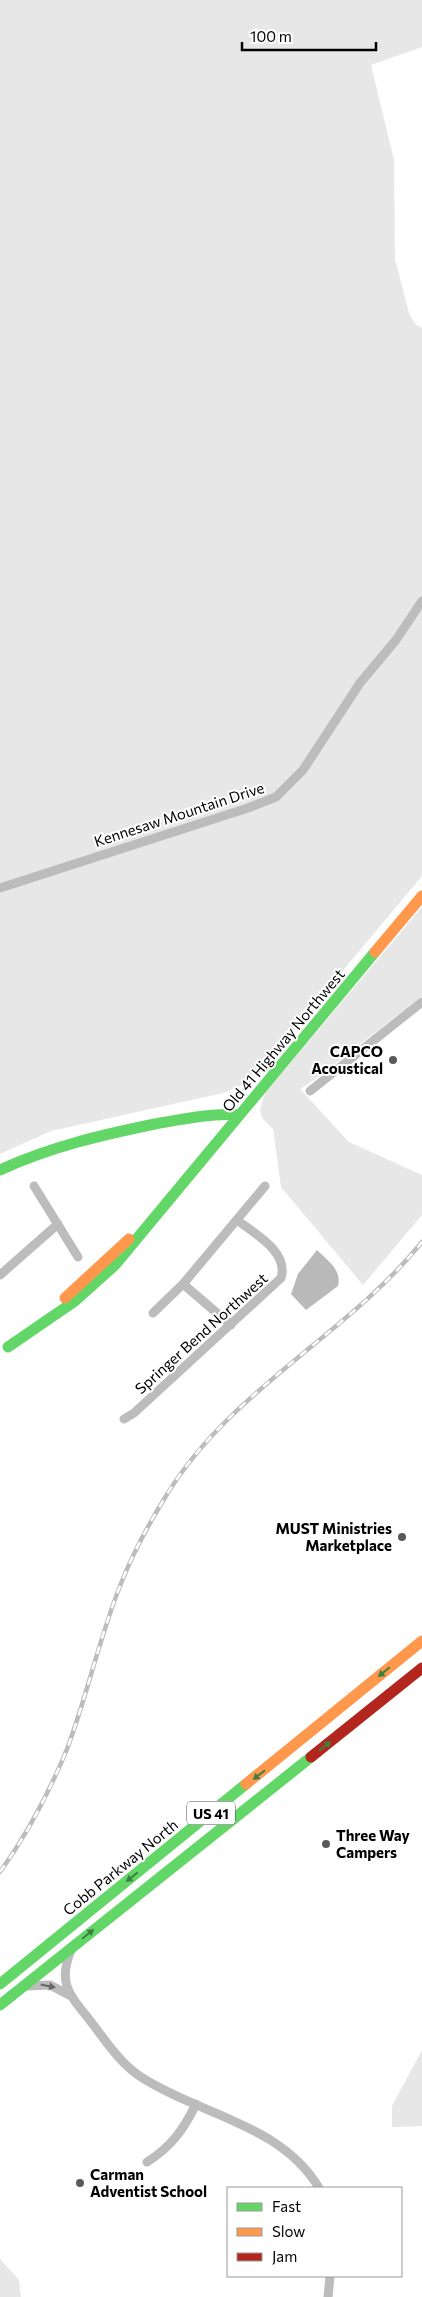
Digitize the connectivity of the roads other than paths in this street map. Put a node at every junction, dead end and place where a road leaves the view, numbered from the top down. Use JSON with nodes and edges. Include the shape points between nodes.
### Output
{"nodes":[{"id":1,"x":422,"y":601,"type":"edge"},
{"id":2,"x":0,"y":888,"type":"edge"},
{"id":3,"x":422,"y":896,"type":"edge"},
{"id":4,"x":422,"y":1002,"type":"edge"},
{"id":5,"x":310,"y":1091,"type":"dead end"},
{"id":6,"x":239,"y":1115,"type":"junction"},
{"id":7,"x":0,"y":1170,"type":"edge"},
{"id":8,"x":34,"y":1186,"type":"dead end"},
{"id":9,"x":265,"y":1186,"type":"dead end"},
{"id":10,"x":237,"y":1220,"type":"junction"},
{"id":11,"x":58,"y":1224,"type":"junction"},
{"id":12,"x":78,"y":1257,"type":"dead end"},
{"id":13,"x":0,"y":1275,"type":"edge"},
{"id":14,"x":183,"y":1284,"type":"junction"},
{"id":15,"x":153,"y":1312,"type":"dead end"},
{"id":16,"x":231,"y":1325,"type":"junction"},
{"id":17,"x":4,"y":1350,"type":"edge"},
{"id":18,"x":124,"y":1419,"type":"dead end"},
{"id":19,"x":422,"y":1641,"type":"edge"},
{"id":20,"x":422,"y":1668,"type":"edge"},
{"id":21,"x":73,"y":1946,"type":"junction"},
{"id":22,"x":0,"y":1984,"type":"edge"},
{"id":23,"x":23,"y":1987,"type":"junction"},
{"id":24,"x":71,"y":1997,"type":"junction"},
{"id":25,"x":0,"y":2005,"type":"edge"},
{"id":26,"x":196,"y":2104,"type":"junction"},
{"id":27,"x":147,"y":2162,"type":"dead end"},
{"id":28,"x":318,"y":2187,"type":"edge"},
{"id":29,"x":330,"y":2277,"type":"edge"},
{"id":30,"x":328,"y":2297,"type":"edge"}],
"edges":[{"from":1,"to":2,"type":"street","name":"Kennesaw Mountain Drive","via":[[396,640],[360,683],[303,770],[276,797]]},
{"from":3,"to":6,"type":"main road","name":"Old 41 Highway Northwest"},
{"from":4,"to":5,"type":"street"},
{"from":6,"to":7,"type":"main road","via":[[205,1114],[94,1136],[46,1150]]},
{"from":6,"to":17,"type":"main road","name":"Old 41 Highway Northwest","via":[[137,1242],[111,1269],[56,1316]]},
{"from":8,"to":11,"type":"street"},
{"from":9,"to":10,"type":"street"},
{"from":10,"to":14,"type":"street"},
{"from":10,"to":16,"type":"street","name":"Springer Bend Northwest","via":[[280,1256],[283,1267],[277,1284]]},
{"from":11,"to":12,"type":"street"},
{"from":11,"to":13,"type":"street"},
{"from":14,"to":15,"type":"street"},
{"from":14,"to":16,"type":"street"},
{"from":16,"to":18,"type":"street","name":"Springer Bend Northwest"},
{"from":19,"to":22,"type":"main road","name":"Cobb Parkway North","number":"US 41","one_way":true},
{"from":21,"to":20,"type":"main road","number":"US 41","one_way":true},
{"from":21,"to":23,"type":"main road","number":"US 41"},
{"from":21,"to":24,"type":"street","via":[[65,1970]]},
{"from":23,"to":24,"type":"street","one_way":true,"via":[[50,1985]]},
{"from":23,"to":25,"type":"main road","number":"US 41"},
{"from":24,"to":26,"type":"street","via":[[133,2071]]},
{"from":26,"to":27,"type":"street","via":[[176,2139]]},
{"from":26,"to":28,"type":"street","via":[[273,2140],[304,2166]]},
{"from":29,"to":30,"type":"street"}]}
